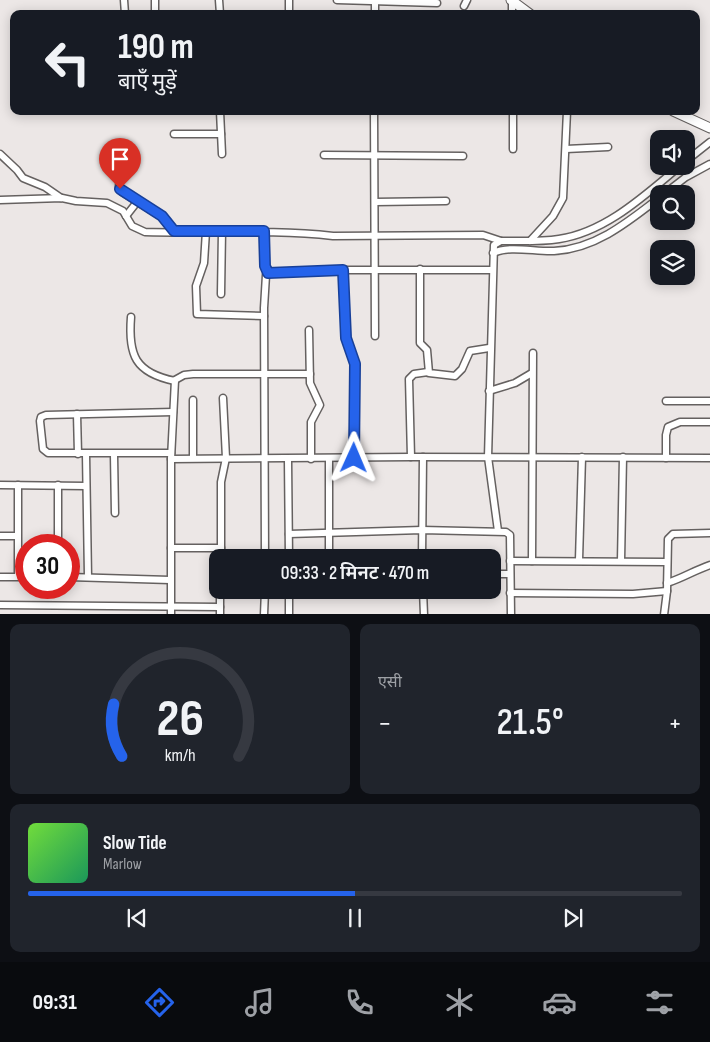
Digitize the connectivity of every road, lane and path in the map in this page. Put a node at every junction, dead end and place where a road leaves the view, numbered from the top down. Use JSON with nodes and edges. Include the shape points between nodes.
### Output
{"nodes":[{"id":1,"x":337,"y":0,"type":"edge"},
{"id":2,"x":375,"y":0,"type":"edge"},
{"id":3,"x":512,"y":0,"type":"edge"},
{"id":4,"x":438,"y":3,"type":"dead end"},
{"id":5,"x":525,"y":10,"type":"edge"},
{"id":6,"x":220,"y":115,"type":"edge"},
{"id":7,"x":374,"y":115,"type":"edge"},
{"id":8,"x":513,"y":115,"type":"edge"},
{"id":9,"x":567,"y":115,"type":"edge"},
{"id":10,"x":682,"y":115,"type":"edge"},
{"id":11,"x":710,"y":128,"type":"edge"},
{"id":12,"x":174,"y":134,"type":"dead end"},
{"id":13,"x":221,"y":134,"type":"junction"},
{"id":14,"x":710,"y":142,"type":"edge"},
{"id":15,"x":608,"y":147,"type":"dead end"},
{"id":16,"x":513,"y":149,"type":"dead end"},
{"id":17,"x":566,"y":149,"type":"junction"},
{"id":18,"x":0,"y":154,"type":"edge"},
{"id":19,"x":222,"y":154,"type":"dead end"},
{"id":20,"x":695,"y":154,"type":"edge"},
{"id":21,"x":324,"y":155,"type":"dead end"},
{"id":22,"x":375,"y":155,"type":"junction"},
{"id":23,"x":463,"y":156,"type":"dead end"},
{"id":24,"x":710,"y":164,"type":"edge"},
{"id":25,"x":669,"y":175,"type":"edge"},
{"id":26,"x":120,"y":177,"type":"dead end"},
{"id":27,"x":676,"y":185,"type":"edge"},
{"id":28,"x":61,"y":198,"type":"junction"},
{"id":29,"x":0,"y":200,"type":"edge"},
{"id":30,"x":446,"y":201,"type":"dead end"},
{"id":31,"x":137,"y":202,"type":"junction"},
{"id":32,"x":375,"y":202,"type":"junction"},
{"id":33,"x":650,"y":205,"type":"edge"},
{"id":34,"x":126,"y":216,"type":"junction"},
{"id":35,"x":174,"y":231,"type":"junction"},
{"id":36,"x":206,"y":231,"type":"junction"},
{"id":37,"x":222,"y":231,"type":"junction"},
{"id":38,"x":264,"y":231,"type":"junction"},
{"id":39,"x":373,"y":234,"type":"junction"},
{"id":40,"x":501,"y":240,"type":"junction"},
{"id":41,"x":530,"y":241,"type":"junction"},
{"id":42,"x":493,"y":253,"type":"junction"},
{"id":43,"x":343,"y":270,"type":"junction"},
{"id":44,"x":374,"y":270,"type":"junction"},
{"id":45,"x":420,"y":270,"type":"junction"},
{"id":46,"x":492,"y":270,"type":"junction"},
{"id":47,"x":268,"y":273,"type":"junction"},
{"id":48,"x":221,"y":294,"type":"dead end"},
{"id":49,"x":264,"y":316,"type":"junction"},
{"id":50,"x":131,"y":317,"type":"dead end"},
{"id":51,"x":309,"y":330,"type":"dead end"},
{"id":52,"x":375,"y":336,"type":"dead end"},
{"id":53,"x":490,"y":348,"type":"junction"},
{"id":54,"x":532,"y":353,"type":"dead end"},
{"id":55,"x":428,"y":372,"type":"junction"},
{"id":56,"x":532,"y":373,"type":"junction"},
{"id":57,"x":266,"y":374,"type":"junction"},
{"id":58,"x":310,"y":374,"type":"junction"},
{"id":59,"x":175,"y":381,"type":"junction"},
{"id":60,"x":489,"y":391,"type":"junction"},
{"id":61,"x":223,"y":398,"type":"dead end"},
{"id":62,"x":193,"y":400,"type":"dead end"},
{"id":63,"x":666,"y":401,"type":"dead end"},
{"id":64,"x":710,"y":401,"type":"edge"},
{"id":65,"x":173,"y":412,"type":"junction"},
{"id":66,"x":77,"y":414,"type":"junction"},
{"id":67,"x":710,"y":422,"type":"edge"},
{"id":68,"x":78,"y":454,"type":"junction"},
{"id":69,"x":86,"y":454,"type":"junction"},
{"id":70,"x":114,"y":455,"type":"junction"},
{"id":71,"x":171,"y":456,"type":"junction"},
{"id":72,"x":411,"y":457,"type":"junction"},
{"id":73,"x":423,"y":457,"type":"junction"},
{"id":74,"x":488,"y":457,"type":"junction"},
{"id":75,"x":533,"y":457,"type":"junction"},
{"id":76,"x":582,"y":457,"type":"junction"},
{"id":77,"x":623,"y":457,"type":"junction"},
{"id":78,"x":193,"y":458,"type":"junction"},
{"id":79,"x":226,"y":458,"type":"junction"},
{"id":80,"x":354,"y":458,"type":"junction"},
{"id":81,"x":666,"y":458,"type":"junction"},
{"id":82,"x":710,"y":458,"type":"edge"},
{"id":83,"x":311,"y":459,"type":"junction"},
{"id":84,"x":329,"y":459,"type":"junction"},
{"id":85,"x":266,"y":460,"type":"junction"},
{"id":86,"x":288,"y":460,"type":"junction"},
{"id":87,"x":0,"y":485,"type":"edge"},
{"id":88,"x":18,"y":485,"type":"junction"},
{"id":89,"x":58,"y":485,"type":"junction"},
{"id":90,"x":86,"y":486,"type":"junction"},
{"id":91,"x":115,"y":513,"type":"dead end"},
{"id":92,"x":422,"y":530,"type":"junction"},
{"id":93,"x":498,"y":531,"type":"junction"},
{"id":94,"x":330,"y":532,"type":"junction"},
{"id":95,"x":710,"y":533,"type":"edge"},
{"id":96,"x":17,"y":534,"type":"edge"},
{"id":97,"x":58,"y":534,"type":"edge"},
{"id":98,"x":290,"y":534,"type":"junction"},
{"id":99,"x":0,"y":536,"type":"edge"},
{"id":100,"x":15,"y":536,"type":"edge"},
{"id":101,"x":171,"y":548,"type":"junction"},
{"id":102,"x":221,"y":548,"type":"joint"},
{"id":103,"x":265,"y":549,"type":"edge"},
{"id":104,"x":289,"y":549,"type":"edge"},
{"id":105,"x":329,"y":549,"type":"edge"},
{"id":106,"x":422,"y":549,"type":"edge"},
{"id":107,"x":579,"y":560,"type":"junction"},
{"id":108,"x":510,"y":561,"type":"junction"},
{"id":109,"x":532,"y":561,"type":"junction"},
{"id":110,"x":621,"y":561,"type":"junction"},
{"id":111,"x":666,"y":562,"type":"junction"},
{"id":112,"x":710,"y":565,"type":"edge"},
{"id":113,"x":501,"y":574,"type":"edge"},
{"id":114,"x":510,"y":574,"type":"junction"},
{"id":115,"x":0,"y":576,"type":"edge"},
{"id":116,"x":15,"y":576,"type":"edge"},
{"id":117,"x":80,"y":578,"type":"edge"},
{"id":118,"x":88,"y":578,"type":"junction"},
{"id":119,"x":170,"y":580,"type":"junction"},
{"id":120,"x":667,"y":583,"type":"junction"},
{"id":121,"x":667,"y":591,"type":"junction"},
{"id":122,"x":510,"y":593,"type":"junction"},
{"id":123,"x":265,"y":599,"type":"edge"},
{"id":124,"x":289,"y":599,"type":"edge"},
{"id":125,"x":423,"y":599,"type":"edge"},
{"id":126,"x":0,"y":606,"type":"edge"},
{"id":127,"x":171,"y":607,"type":"junction"},
{"id":128,"x":220,"y":611,"type":"edge"},
{"id":129,"x":171,"y":614,"type":"edge"},
{"id":130,"x":264,"y":614,"type":"edge"},
{"id":131,"x":289,"y":614,"type":"edge"},
{"id":132,"x":424,"y":614,"type":"edge"},
{"id":133,"x":510,"y":614,"type":"edge"},
{"id":134,"x":664,"y":614,"type":"edge"}],
"edges":[{"from":1,"to":2,"type":"street"},
{"from":2,"to":4,"type":"street"},
{"from":3,"to":5,"type":"street"},
{"from":6,"to":13,"type":"street"},
{"from":7,"to":22,"type":"street"},
{"from":8,"to":16,"type":"street"},
{"from":9,"to":17,"type":"street"},
{"from":10,"to":11,"type":"street"},
{"from":12,"to":13,"type":"street"},
{"from":13,"to":19,"type":"street"},
{"from":14,"to":20,"type":"street"},
{"from":15,"to":17,"type":"street"},
{"from":17,"to":41,"type":"street","via":[[561,203]]},
{"from":18,"to":28,"type":"street","via":[[23,178],[45,186]]},
{"from":21,"to":22,"type":"street"},
{"from":22,"to":23,"type":"street"},
{"from":22,"to":32,"type":"street"},
{"from":24,"to":27,"type":"street"},
{"from":25,"to":41,"type":"street","via":[[625,210],[592,228],[566,238]]},
{"from":26,"to":31,"type":"street","via":[[120,189]]},
{"from":28,"to":29,"type":"street"},
{"from":28,"to":34,"type":"street","via":[[111,204]]},
{"from":30,"to":32,"type":"street"},
{"from":31,"to":34,"type":"street"},
{"from":31,"to":35,"type":"street","via":[[162,216]]},
{"from":32,"to":39,"type":"street"},
{"from":33,"to":42,"type":"street","via":[[618,229],[586,244],[555,251],[503,250]]},
{"from":34,"to":35,"type":"street","via":[[140,231]]},
{"from":35,"to":36,"type":"street"},
{"from":36,"to":37,"type":"street"},
{"from":36,"to":49,"type":"street","via":[[204,263],[196,286],[197,314]]},
{"from":37,"to":38,"type":"street"},
{"from":37,"to":48,"type":"street"},
{"from":38,"to":39,"type":"street","via":[[333,236]]},
{"from":38,"to":47,"type":"street"},
{"from":39,"to":40,"type":"street","via":[[483,235]]},
{"from":39,"to":44,"type":"street"},
{"from":40,"to":41,"type":"street"},
{"from":40,"to":42,"type":"street","via":[[494,245]]},
{"from":42,"to":46,"type":"street"},
{"from":43,"to":44,"type":"street"},
{"from":43,"to":47,"type":"street"},
{"from":43,"to":80,"type":"street","via":[[346,338],[355,364]]},
{"from":44,"to":45,"type":"street"},
{"from":44,"to":52,"type":"street"},
{"from":45,"to":46,"type":"street"},
{"from":45,"to":55,"type":"street","via":[[420,343],[427,350]]},
{"from":46,"to":53,"type":"street"},
{"from":47,"to":49,"type":"street"},
{"from":49,"to":57,"type":"street"},
{"from":50,"to":59,"type":"street","via":[[129,342],[134,357],[152,376]]},
{"from":51,"to":58,"type":"street"},
{"from":53,"to":55,"type":"street","via":[[470,351],[462,370],[455,376]]},
{"from":53,"to":60,"type":"street"},
{"from":54,"to":56,"type":"street"},
{"from":55,"to":72,"type":"street","via":[[409,378]]},
{"from":56,"to":60,"type":"street","via":[[515,383]]},
{"from":56,"to":75,"type":"street"},
{"from":57,"to":58,"type":"street"},
{"from":57,"to":59,"type":"street","via":[[193,374]]},
{"from":57,"to":85,"type":"street"},
{"from":58,"to":83,"type":"street","via":[[311,387],[320,403],[311,422]]},
{"from":59,"to":65,"type":"street"},
{"from":60,"to":74,"type":"street"},
{"from":61,"to":79,"type":"street"},
{"from":62,"to":78,"type":"street"},
{"from":63,"to":64,"type":"street"},
{"from":65,"to":66,"type":"street"},
{"from":65,"to":71,"type":"street"},
{"from":66,"to":68,"type":"street"},
{"from":66,"to":68,"type":"street","via":[[43,416],[40,429],[45,451]]},
{"from":67,"to":81,"type":"street","via":[[680,422],[668,427]]},
{"from":68,"to":69,"type":"street"},
{"from":69,"to":70,"type":"street"},
{"from":69,"to":90,"type":"street"},
{"from":70,"to":71,"type":"street"},
{"from":70,"to":91,"type":"street"},
{"from":71,"to":78,"type":"street"},
{"from":71,"to":101,"type":"street"},
{"from":72,"to":73,"type":"street"},
{"from":72,"to":80,"type":"street"},
{"from":73,"to":74,"type":"street"},
{"from":73,"to":92,"type":"street"},
{"from":74,"to":75,"type":"street"},
{"from":74,"to":93,"type":"street"},
{"from":75,"to":76,"type":"street"},
{"from":75,"to":109,"type":"street"},
{"from":76,"to":77,"type":"street"},
{"from":76,"to":107,"type":"street"},
{"from":77,"to":81,"type":"street"},
{"from":77,"to":110,"type":"street"},
{"from":78,"to":79,"type":"street"},
{"from":79,"to":85,"type":"street"},
{"from":79,"to":102,"type":"street","via":[[222,479]]},
{"from":80,"to":84,"type":"street"},
{"from":81,"to":82,"type":"street"},
{"from":83,"to":84,"type":"street"},
{"from":83,"to":86,"type":"street"},
{"from":84,"to":94,"type":"street"},
{"from":85,"to":86,"type":"street"},
{"from":85,"to":103,"type":"street"},
{"from":86,"to":98,"type":"street"},
{"from":87,"to":88,"type":"street"},
{"from":88,"to":89,"type":"street"},
{"from":88,"to":96,"type":"street"},
{"from":89,"to":90,"type":"street"},
{"from":89,"to":97,"type":"street"},
{"from":90,"to":118,"type":"street"},
{"from":92,"to":93,"type":"street"},
{"from":92,"to":94,"type":"street"},
{"from":92,"to":106,"type":"street"},
{"from":93,"to":108,"type":"street","via":[[510,535]]},
{"from":94,"to":98,"type":"street"},
{"from":94,"to":105,"type":"street"},
{"from":95,"to":111,"type":"street","via":[[671,535]]},
{"from":98,"to":104,"type":"street"},
{"from":99,"to":100,"type":"street"},
{"from":101,"to":102,"type":"street"},
{"from":101,"to":119,"type":"street"},
{"from":107,"to":109,"type":"street"},
{"from":107,"to":110,"type":"street"},
{"from":108,"to":109,"type":"street"},
{"from":108,"to":114,"type":"street"},
{"from":110,"to":111,"type":"street"},
{"from":111,"to":120,"type":"street"},
{"from":112,"to":120,"type":"street"},
{"from":113,"to":114,"type":"street"},
{"from":114,"to":122,"type":"street"},
{"from":115,"to":116,"type":"street"},
{"from":117,"to":118,"type":"street"},
{"from":118,"to":119,"type":"street"},
{"from":119,"to":127,"type":"street"},
{"from":120,"to":121,"type":"street"},
{"from":121,"to":122,"type":"street","via":[[633,594]]},
{"from":121,"to":134,"type":"street"},
{"from":122,"to":133,"type":"street"},
{"from":123,"to":130,"type":"street"},
{"from":124,"to":131,"type":"street"},
{"from":125,"to":132,"type":"street"},
{"from":126,"to":127,"type":"street"},
{"from":127,"to":128,"type":"street"},
{"from":127,"to":129,"type":"street"}]}
